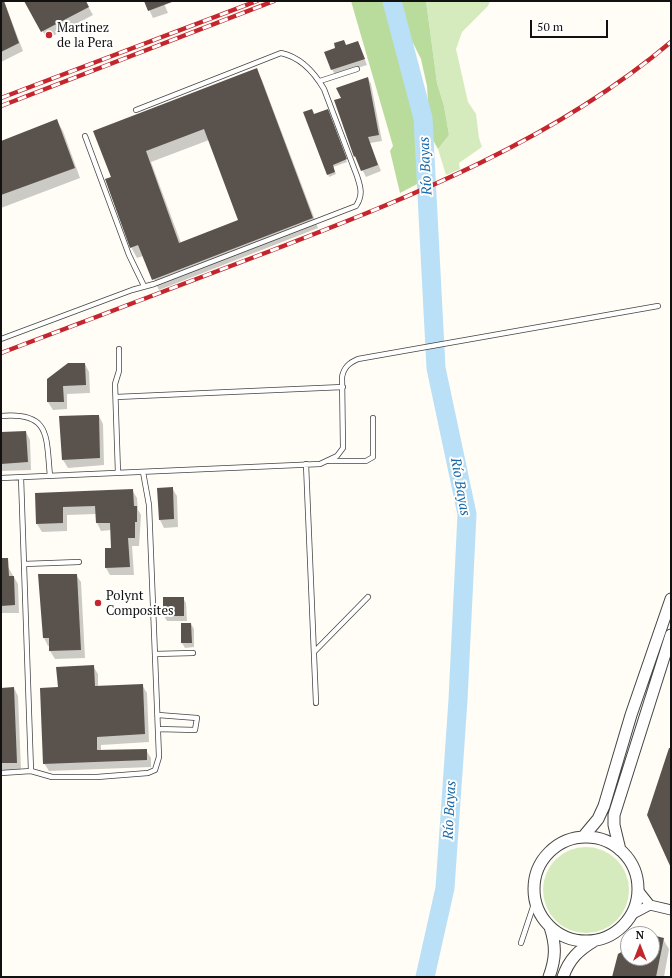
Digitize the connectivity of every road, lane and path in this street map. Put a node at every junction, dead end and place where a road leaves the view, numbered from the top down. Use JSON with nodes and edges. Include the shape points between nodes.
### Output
{"nodes":[{"id":1,"x":357,"y":69,"type":"dead end"},
{"id":2,"x":320,"y":81,"type":"junction"},
{"id":3,"x":136,"y":110,"type":"dead end"},
{"id":4,"x":86,"y":136,"type":"dead end"},
{"id":5,"x":144,"y":286,"type":"junction"},
{"id":6,"x":658,"y":306,"type":"dead end"},
{"id":7,"x":1,"y":339,"type":"edge"},
{"id":8,"x":119,"y":349,"type":"dead end"},
{"id":9,"x":343,"y":387,"type":"junction"},
{"id":10,"x":116,"y":397,"type":"junction"},
{"id":11,"x":1,"y":416,"type":"edge"},
{"id":12,"x":373,"y":418,"type":"dead end"},
{"id":13,"x":329,"y":461,"type":"junction"},
{"id":14,"x":306,"y":464,"type":"junction"},
{"id":15,"x":143,"y":472,"type":"junction"},
{"id":16,"x":118,"y":473,"type":"junction"},
{"id":17,"x":50,"y":476,"type":"junction"},
{"id":18,"x":1,"y":478,"type":"edge"},
{"id":19,"x":21,"y":478,"type":"junction"},
{"id":20,"x":79,"y":562,"type":"dead end"},
{"id":21,"x":24,"y":564,"type":"junction"},
{"id":22,"x":368,"y":597,"type":"dead end"},
{"id":23,"x":671,"y":599,"type":"edge"},
{"id":24,"x":671,"y":635,"type":"edge"},
{"id":25,"x":314,"y":652,"type":"junction"},
{"id":26,"x":193,"y":653,"type":"dead end"},
{"id":27,"x":155,"y":654,"type":"junction"},
{"id":28,"x":316,"y":703,"type":"dead end"},
{"id":29,"x":158,"y":716,"type":"junction"},
{"id":30,"x":158,"y":729,"type":"junction"},
{"id":31,"x":31,"y":771,"type":"junction"},
{"id":32,"x":1,"y":772,"type":"edge"},
{"id":33,"x":583,"y":837,"type":"junction"},
{"id":34,"x":620,"y":850,"type":"junction"},
{"id":35,"x":638,"y":890,"type":"junction"},
{"id":36,"x":535,"y":901,"type":"junction"},
{"id":37,"x":650,"y":905,"type":"junction"},
{"id":38,"x":671,"y":910,"type":"edge"},
{"id":39,"x":631,"y":915,"type":"junction"},
{"id":40,"x":550,"y":927,"type":"junction"},
{"id":41,"x":594,"y":940,"type":"junction"},
{"id":42,"x":521,"y":943,"type":"dead end"},
{"id":43,"x":550,"y":977,"type":"edge"},
{"id":44,"x":563,"y":977,"type":"edge"}],
"edges":[{"from":1,"to":2,"type":"lane"},
{"from":2,"to":3,"type":"lane","via":[[300,61],[281,53]]},
{"from":2,"to":5,"type":"lane","via":[[361,188],[361,198],[356,206]]},
{"from":4,"to":5,"type":"lane","via":[[129,255]]},
{"from":5,"to":7,"type":"lane"},
{"from":6,"to":9,"type":"lane","via":[[358,359],[350,362],[344,369]]},
{"from":8,"to":10,"type":"lane"},
{"from":9,"to":10,"type":"lane"},
{"from":9,"to":13,"type":"lane","via":[[343,448]]},
{"from":10,"to":16,"type":"lane"},
{"from":11,"to":17,"type":"lane","via":[[25,416],[41,424],[45,433]]},
{"from":12,"to":13,"type":"lane","via":[[373,456],[366,461]]},
{"from":13,"to":14,"type":"lane"},
{"from":14,"to":15,"type":"lane"},
{"from":14,"to":25,"type":"lane"},
{"from":15,"to":16,"type":"lane"},
{"from":15,"to":27,"type":"lane","via":[[149,505]]},
{"from":16,"to":17,"type":"lane"},
{"from":17,"to":19,"type":"lane"},
{"from":18,"to":19,"type":"lane"},
{"from":19,"to":21,"type":"lane"},
{"from":20,"to":21,"type":"lane"},
{"from":21,"to":31,"type":"lane"},
{"from":22,"to":25,"type":"lane"},
{"from":23,"to":33,"type":"street","via":[[631,715],[604,806],[598,819]]},
{"from":24,"to":34,"type":"street","via":[[614,815]]},
{"from":25,"to":28,"type":"lane"},
{"from":26,"to":27,"type":"lane"},
{"from":27,"to":29,"type":"lane"},
{"from":29,"to":30,"type":"lane"},
{"from":29,"to":30,"type":"lane","via":[[197,718],[195,730]]},
{"from":30,"to":31,"type":"lane","via":[[158,763],[148,774],[52,777]]},
{"from":31,"to":32,"type":"lane"},
{"from":33,"to":34,"type":"street","via":[[608,842]]},
{"from":33,"to":36,"type":"street","via":[[564,842],[547,854],[536,876]]},
{"from":34,"to":35,"type":"street","via":[[630,861],[636,874]]},
{"from":35,"to":37,"type":"street"},
{"from":35,"to":39,"type":"street"},
{"from":36,"to":40,"type":"street"},
{"from":36,"to":42,"type":"lane"},
{"from":37,"to":38,"type":"street"},
{"from":37,"to":39,"type":"street"},
{"from":39,"to":41,"type":"street","via":[[620,928],[607,937]]},
{"from":40,"to":41,"type":"street","via":[[573,940]]},
{"from":40,"to":43,"type":"street","via":[[555,949]]},
{"from":41,"to":44,"type":"street","via":[[576,953]]}]}
